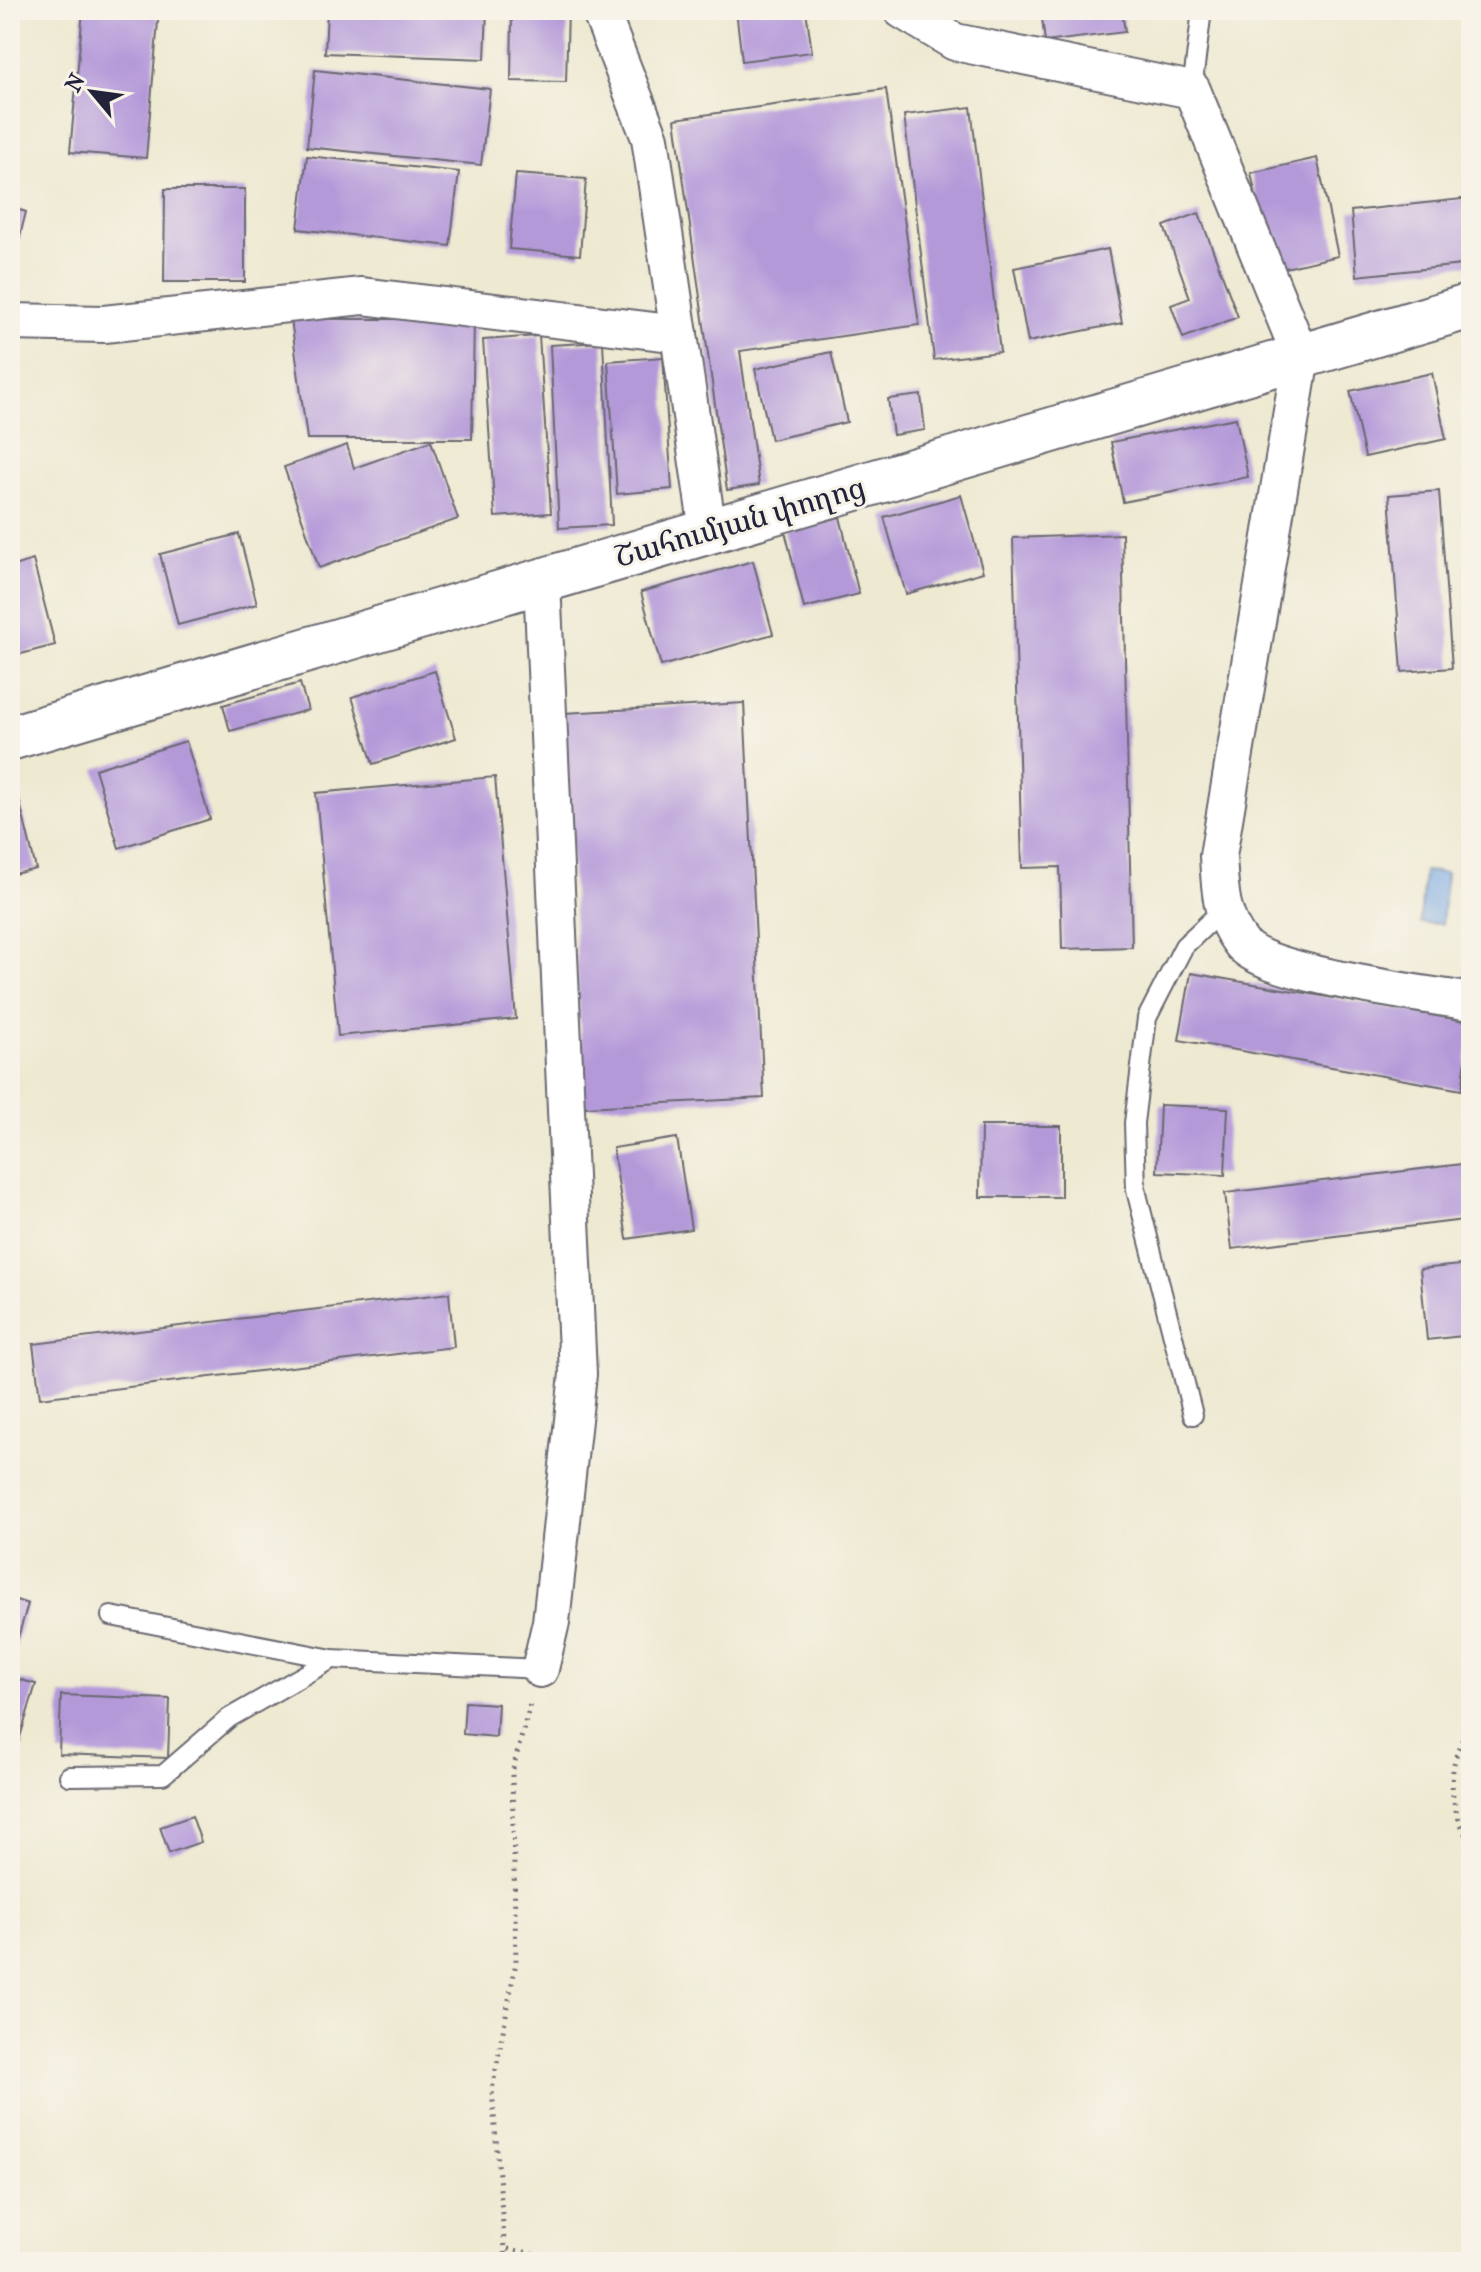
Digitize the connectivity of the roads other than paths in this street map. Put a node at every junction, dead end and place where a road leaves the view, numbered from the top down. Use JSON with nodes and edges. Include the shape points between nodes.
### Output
{"nodes":[{"id":1,"x":600,"y":10,"type":"edge"},
{"id":2,"x":902,"y":10,"type":"edge"},
{"id":3,"x":1202,"y":10,"type":"edge"},
{"id":4,"x":1192,"y":90,"type":"junction"},
{"id":5,"x":1471,"y":306,"type":"edge"},
{"id":6,"x":10,"y":322,"type":"edge"},
{"id":7,"x":679,"y":334,"type":"junction"},
{"id":8,"x":1301,"y":357,"type":"junction"},
{"id":9,"x":708,"y":531,"type":"junction"},
{"id":10,"x":542,"y":581,"type":"junction"},
{"id":11,"x":10,"y":738,"type":"edge"},
{"id":12,"x":1222,"y":910,"type":"junction"},
{"id":13,"x":1471,"y":1002,"type":"edge"},
{"id":14,"x":1193,"y":1415,"type":"dead end"},
{"id":15,"x":111,"y":1616,"type":"dead end"},
{"id":16,"x":332,"y":1659,"type":"junction"},
{"id":17,"x":540,"y":1669,"type":"joint"},
{"id":18,"x":69,"y":1776,"type":"dead end"}],
"edges":[{"from":1,"to":7,"type":"street","via":[[650,138]]},
{"from":2,"to":4,"type":"street","via":[[955,42]]},
{"from":3,"to":4,"type":"lane"},
{"from":4,"to":8,"type":"street"},
{"from":5,"to":8,"type":"main road","name":"Շահումյան փողոց"},
{"from":6,"to":7,"type":"street","via":[[104,324],[362,296]]},
{"from":7,"to":9,"type":"street"},
{"from":8,"to":9,"type":"main road","name":"Շահումյան փողոց"},
{"from":8,"to":12,"type":"street","via":[[1218,856]]},
{"from":9,"to":10,"type":"main road","name":"Շահումյան փողոց"},
{"from":10,"to":11,"type":"main road","name":"Շահումյան փողոց"},
{"from":10,"to":17,"type":"street","via":[[578,1374],[551,1622]]},
{"from":12,"to":13,"type":"street","via":[[1243,946],[1293,969]]},
{"from":12,"to":14,"type":"lane","via":[[1184,946],[1147,1018],[1134,1123],[1136,1190]]},
{"from":15,"to":16,"type":"lane"},
{"from":16,"to":17,"type":"lane"},
{"from":16,"to":18,"type":"lane","via":[[229,1718],[163,1775]]}]}
